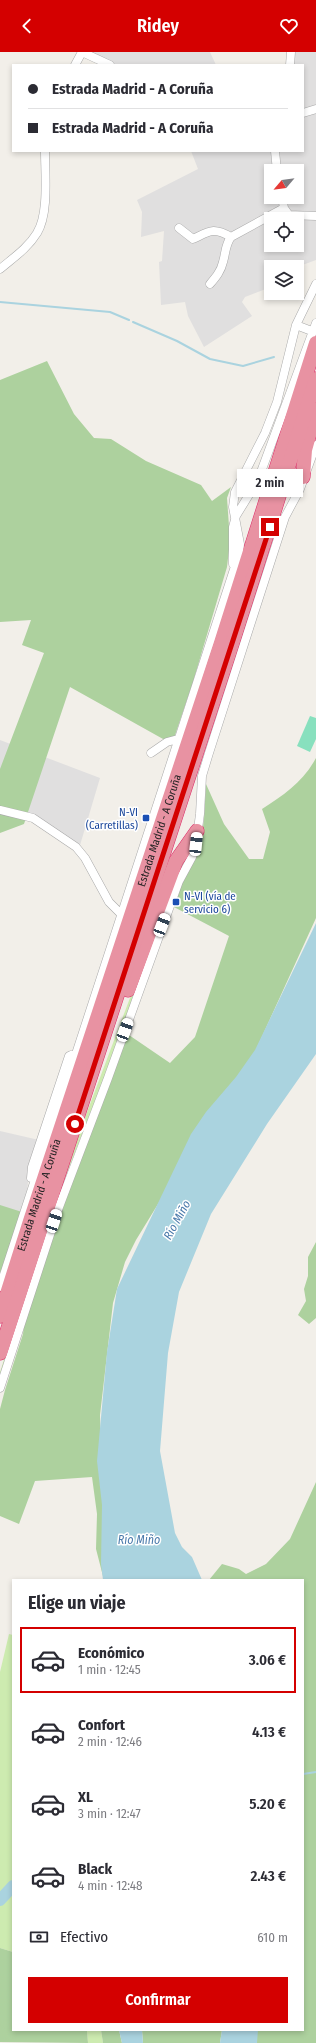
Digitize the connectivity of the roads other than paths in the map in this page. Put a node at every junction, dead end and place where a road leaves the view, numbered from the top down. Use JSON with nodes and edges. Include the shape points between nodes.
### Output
{"nodes":[{"id":1,"x":82,"y":52,"type":"edge"},
{"id":2,"x":291,"y":52,"type":"edge"},
{"id":3,"x":76,"y":64,"type":"edge"},
{"id":4,"x":108,"y":64,"type":"edge"},
{"id":5,"x":290,"y":64,"type":"edge"},
{"id":6,"x":316,"y":109,"type":"edge"},
{"id":7,"x":304,"y":113,"type":"edge"},
{"id":8,"x":45,"y":152,"type":"edge"},
{"id":9,"x":273,"y":152,"type":"edge"},
{"id":10,"x":276,"y":164,"type":"edge"},
{"id":11,"x":283,"y":204,"type":"edge"},
{"id":12,"x":284,"y":208,"type":"junction"},
{"id":13,"x":316,"y":216,"type":"edge"},
{"id":14,"x":180,"y":228,"type":"dead end"},
{"id":15,"x":218,"y":229,"type":"junction"},
{"id":16,"x":231,"y":236,"type":"junction"},
{"id":17,"x":226,"y":244,"type":"junction"},
{"id":18,"x":0,"y":269,"type":"edge"},
{"id":19,"x":210,"y":284,"type":"dead end"},
{"id":20,"x":316,"y":284,"type":"edge"},
{"id":21,"x":316,"y":323,"type":"edge"},
{"id":22,"x":296,"y":325,"type":"junction"},
{"id":23,"x":309,"y":330,"type":"dead end"},
{"id":24,"x":316,"y":343,"type":"edge"},
{"id":25,"x":316,"y":379,"type":"edge"},
{"id":26,"x":316,"y":410,"type":"edge"},
{"id":27,"x":316,"y":445,"type":"edge"},
{"id":28,"x":303,"y":477,"type":"junction"},
{"id":29,"x":236,"y":516,"type":"junction"},
{"id":30,"x":178,"y":739,"type":"junction"},
{"id":31,"x":151,"y":753,"type":"dead end"},
{"id":32,"x":0,"y":810,"type":"edge"},
{"id":33,"x":197,"y":831,"type":"junction"},
{"id":34,"x":121,"y":914,"type":"junction"},
{"id":35,"x":70,"y":1137,"type":"junction"},
{"id":36,"x":0,"y":1287,"type":"edge"},
{"id":37,"x":0,"y":1316,"type":"edge"},
{"id":38,"x":0,"y":1353,"type":"edge"},
{"id":39,"x":0,"y":1388,"type":"edge"}],
"edges":[{"from":1,"to":3,"type":"street"},
{"from":1,"to":4,"type":"street"},
{"from":2,"to":5,"type":"street"},
{"from":6,"to":7,"type":"street"},
{"from":8,"to":18,"type":"street","via":[[44,219],[27,246]]},
{"from":9,"to":10,"type":"street"},
{"from":11,"to":12,"type":"street"},
{"from":12,"to":13,"type":"street","via":[[289,215]]},
{"from":12,"to":16,"type":"street"},
{"from":14,"to":15,"type":"street","via":[[192,239]]},
{"from":15,"to":16,"type":"street"},
{"from":15,"to":17,"type":"street"},
{"from":16,"to":17,"type":"street"},
{"from":17,"to":19,"type":"street","via":[[224,261],[218,275]]},
{"from":20,"to":22,"type":"street"},
{"from":21,"to":29,"type":"street","via":[[258,480]]},
{"from":22,"to":23,"type":"street"},
{"from":22,"to":29,"type":"street","via":[[277,402],[268,427],[235,492],[233,507]]},
{"from":24,"to":37,"type":"highway","name":"Estrada Madrid - A Coruña","via":[[221,643]]},
{"from":25,"to":35,"type":"highway","name":"Estrada Madrid - A Coruña"},
{"from":26,"to":28,"type":"highway","via":[[306,450]]},
{"from":27,"to":28,"type":"street"},
{"from":28,"to":33,"type":"street","via":[[300,489],[285,517],[204,770]]},
{"from":29,"to":30,"type":"street","via":[[240,544]]},
{"from":30,"to":31,"type":"street","via":[[167,742]]},
{"from":30,"to":34,"type":"street"},
{"from":32,"to":34,"type":"street","via":[[33,818],[76,846],[109,902]]},
{"from":33,"to":35,"type":"highway","via":[[176,861]]},
{"from":33,"to":39,"type":"street","via":[[192,857],[179,881],[162,925],[59,1206]]},
{"from":34,"to":36,"type":"street"},
{"from":35,"to":38,"type":"highway","name":"Estrada Madrid - A Coruña"}]}
